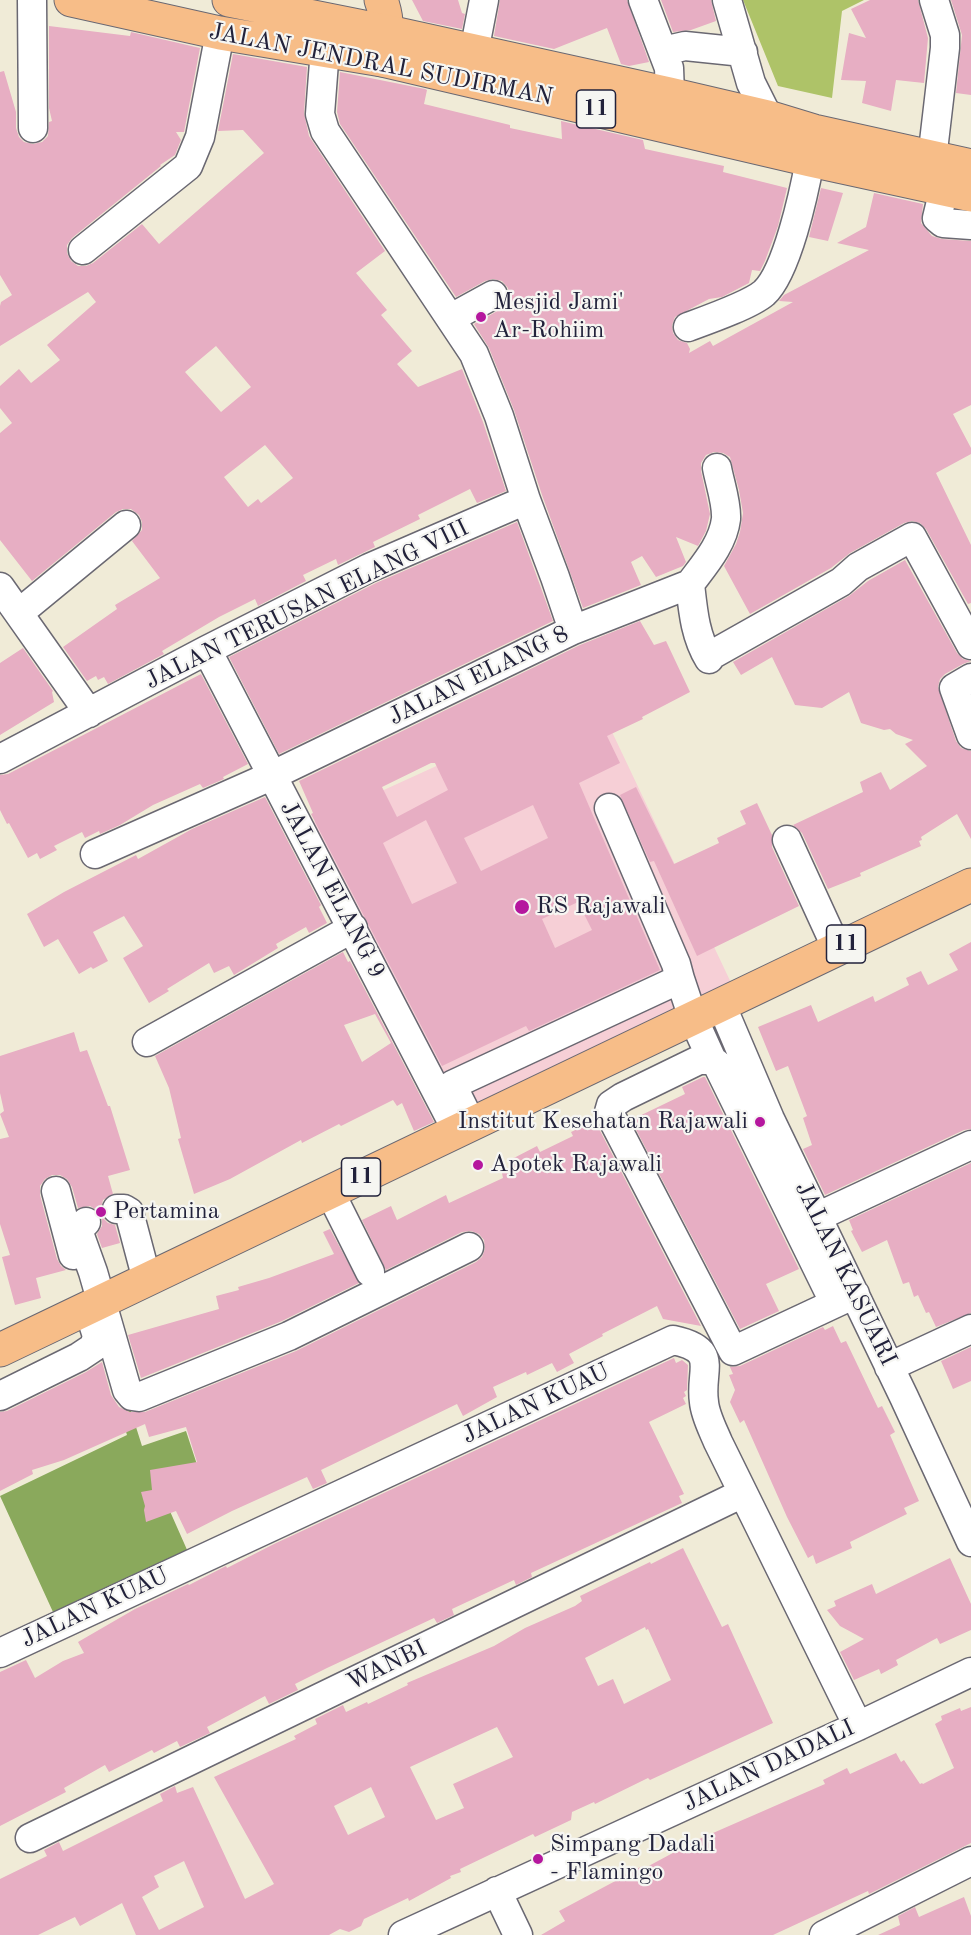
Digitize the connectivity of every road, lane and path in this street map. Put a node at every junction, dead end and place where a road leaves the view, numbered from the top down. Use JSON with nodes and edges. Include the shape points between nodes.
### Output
{"nodes":[{"id":1,"x":32,"y":0,"type":"edge"},
{"id":2,"x":71,"y":0,"type":"edge"},
{"id":3,"x":381,"y":0,"type":"edge"},
{"id":4,"x":484,"y":0,"type":"edge"},
{"id":5,"x":643,"y":0,"type":"edge"},
{"id":6,"x":727,"y":0,"type":"edge"},
{"id":7,"x":934,"y":0,"type":"edge"},
{"id":8,"x":246,"y":2,"type":"edge"},
{"id":9,"x":220,"y":33,"type":"junction"},
{"id":10,"x":385,"y":46,"type":"junction"},
{"id":11,"x":325,"y":49,"type":"junction"},
{"id":12,"x":663,"y":51,"type":"junction"},
{"id":13,"x":474,"y":52,"type":"junction"},
{"id":14,"x":743,"y":52,"type":"junction"},
{"id":15,"x":667,"y":109,"type":"junction"},
{"id":16,"x":768,"y":117,"type":"junction"},
{"id":17,"x":33,"y":128,"type":"dead end"},
{"id":18,"x":812,"y":146,"type":"junction"},
{"id":19,"x":932,"y":159,"type":"junction"},
{"id":20,"x":971,"y":166,"type":"edge"},
{"id":21,"x":957,"y":192,"type":"edge"},
{"id":22,"x":971,"y":225,"type":"edge"},
{"id":23,"x":83,"y":250,"type":"dead end"},
{"id":24,"x":494,"y":295,"type":"dead end"},
{"id":25,"x":451,"y":318,"type":"junction"},
{"id":26,"x":688,"y":327,"type":"dead end"},
{"id":27,"x":717,"y":468,"type":"dead end"},
{"id":28,"x":526,"y":500,"type":"junction"},
{"id":29,"x":126,"y":525,"type":"dead end"},
{"id":30,"x":690,"y":584,"type":"junction"},
{"id":31,"x":0,"y":587,"type":"edge"},
{"id":32,"x":19,"y":612,"type":"junction"},
{"id":33,"x":573,"y":630,"type":"junction"},
{"id":34,"x":971,"y":645,"type":"edge"},
{"id":35,"x":207,"y":650,"type":"junction"},
{"id":36,"x":971,"y":678,"type":"edge"},
{"id":37,"x":89,"y":713,"type":"junction"},
{"id":38,"x":971,"y":735,"type":"edge"},
{"id":39,"x":0,"y":759,"type":"edge"},
{"id":40,"x":272,"y":776,"type":"junction"},
{"id":41,"x":609,"y":807,"type":"dead end"},
{"id":42,"x":787,"y":840,"type":"dead end"},
{"id":43,"x":95,"y":854,"type":"dead end"},
{"id":44,"x":971,"y":885,"type":"edge"},
{"id":45,"x":353,"y":928,"type":"junction"},
{"id":46,"x":837,"y":949,"type":"junction"},
{"id":47,"x":680,"y":979,"type":"junction"},
{"id":48,"x":707,"y":1011,"type":"junction"},
{"id":49,"x":147,"y":1042,"type":"dead end"},
{"id":50,"x":712,"y":1060,"type":"junction"},
{"id":51,"x":504,"y":1061,"type":"junction"},
{"id":52,"x":590,"y":1067,"type":"junction"},
{"id":53,"x":524,"y":1099,"type":"junction"},
{"id":54,"x":611,"y":1105,"type":"junction"},
{"id":55,"x":465,"y":1127,"type":"junction"},
{"id":56,"x":971,"y":1145,"type":"edge"},
{"id":57,"x":56,"y":1191,"type":"dead end"},
{"id":58,"x":330,"y":1192,"type":"junction"},
{"id":59,"x":117,"y":1209,"type":"dead end"},
{"id":60,"x":817,"y":1217,"type":"junction"},
{"id":61,"x":86,"y":1222,"type":"dead end"},
{"id":62,"x":469,"y":1246,"type":"dead end"},
{"id":63,"x":370,"y":1272,"type":"dead end"},
{"id":64,"x":147,"y":1280,"type":"junction"},
{"id":65,"x":844,"y":1298,"type":"junction"},
{"id":66,"x":94,"y":1305,"type":"junction"},
{"id":67,"x":971,"y":1329,"type":"edge"},
{"id":68,"x":0,"y":1350,"type":"edge"},
{"id":69,"x":889,"y":1367,"type":"junction"},
{"id":70,"x":0,"y":1396,"type":"edge"},
{"id":71,"x":743,"y":1493,"type":"junction"},
{"id":72,"x":971,"y":1542,"type":"edge"},
{"id":73,"x":0,"y":1653,"type":"edge"},
{"id":74,"x":971,"y":1672,"type":"edge"},
{"id":75,"x":858,"y":1726,"type":"junction"},
{"id":76,"x":30,"y":1838,"type":"dead end"},
{"id":77,"x":971,"y":1861,"type":"edge"},
{"id":78,"x":497,"y":1891,"type":"junction"},
{"id":79,"x":852,"y":1928,"type":"edge"},
{"id":80,"x":404,"y":1935,"type":"edge"},
{"id":81,"x":518,"y":1935,"type":"edge"},
{"id":82,"x":824,"y":1935,"type":"edge"}],
"edges":[{"from":1,"to":17,"type":"street"},
{"from":2,"to":9,"type":"main road","name":"JALAN JENDRAL SUDIRMAN","number":"11"},
{"from":3,"to":10,"type":"main road","via":[[385,11]]},
{"from":4,"to":13,"type":"street"},
{"from":5,"to":12,"type":"street"},
{"from":6,"to":14,"type":"street"},
{"from":7,"to":19,"type":"street","via":[[945,48]]},
{"from":8,"to":10,"type":"main road","name":"JALAN JENDRAL SUDIRMAN","number":"11"},
{"from":9,"to":11,"type":"main road","name":"JALAN JENDRAL SUDIRMAN","number":"11"},
{"from":9,"to":23,"type":"street","via":[[200,137],[188,166]]},
{"from":10,"to":11,"type":"main road","name":"JALAN JENDRAL SUDIRMAN","number":"11"},
{"from":10,"to":13,"type":"main road","name":"JALAN JENDRAL SUDIRMAN","number":"11"},
{"from":10,"to":15,"type":"main road","name":"JALAN JENDRAL SUDIRMAN","number":"11"},
{"from":11,"to":25,"type":"street","via":[[320,114],[325,131]]},
{"from":12,"to":14,"type":"street","via":[[685,46]]},
{"from":12,"to":15,"type":"street","via":[[671,81]]},
{"from":13,"to":15,"type":"main road","name":"JALAN JENDRAL SUDIRMAN","number":"11"},
{"from":14,"to":16,"type":"street","via":[[751,83]]},
{"from":15,"to":16,"type":"main road","name":"JALAN JENDRAL SUDIRMAN","number":"11"},
{"from":15,"to":18,"type":"main road","name":"JALAN JENDRAL SUDIRMAN","number":"11"},
{"from":16,"to":18,"type":"main road","name":"JALAN JENDRAL SUDIRMAN","number":"11"},
{"from":18,"to":19,"type":"main road","name":"JALAN JENDRAL SUDIRMAN","number":"11"},
{"from":18,"to":21,"type":"main road","name":"JALAN JENDRAL SUDIRMAN","number":"11"},
{"from":18,"to":26,"type":"street","via":[[784,260],[771,286],[762,295]]},
{"from":19,"to":20,"type":"main road","name":"JALAN JENDRAL SUDIRMAN","number":"11"},
{"from":21,"to":22,"type":"street","via":[[937,218],[940,222]]},
{"from":24,"to":25,"type":"street"},
{"from":25,"to":28,"type":"street","via":[[474,354]]},
{"from":27,"to":30,"type":"street","via":[[726,518],[723,532]]},
{"from":28,"to":33,"type":"street"},
{"from":28,"to":35,"type":"street","name":"JALAN TERUSAN ELANG VIII","via":[[369,568]]},
{"from":29,"to":32,"type":"street"},
{"from":30,"to":33,"type":"street","name":"JALAN ELANG 8"},
{"from":30,"to":34,"type":"street","via":[[696,629],[708,658],[912,537]]},
{"from":31,"to":32,"type":"street"},
{"from":32,"to":37,"type":"street"},
{"from":33,"to":40,"type":"street","name":"JALAN ELANG 8"},
{"from":35,"to":37,"type":"street","name":"JALAN TERUSAN ELANG VIII"},
{"from":35,"to":40,"type":"street","name":"JALAN ELANG 9"},
{"from":36,"to":38,"type":"street","via":[[954,688]]},
{"from":37,"to":39,"type":"street","name":"JALAN TERUSAN ELANG VIII"},
{"from":40,"to":43,"type":"street","name":"JALAN ELANG 8"},
{"from":40,"to":45,"type":"street","name":"JALAN ELANG 9"},
{"from":41,"to":47,"type":"street"},
{"from":42,"to":46,"type":"street"},
{"from":44,"to":46,"type":"main road","number":"11"},
{"from":45,"to":49,"type":"street"},
{"from":45,"to":55,"type":"street","name":"JALAN ELANG 9"},
{"from":46,"to":48,"type":"main road","number":"11"},
{"from":47,"to":48,"type":"street"},
{"from":47,"to":51,"type":"street"},
{"from":48,"to":50,"type":"street"},
{"from":48,"to":52,"type":"main road","number":"11"},
{"from":48,"to":60,"type":"street","name":"JALAN KASUARI","via":[[770,1119]]},
{"from":50,"to":54,"type":"street","via":[[699,1060]]},
{"from":50,"to":65,"type":"street","via":[[722,1071]]},
{"from":51,"to":53,"type":"street"},
{"from":51,"to":55,"type":"street","via":[[452,1085]]},
{"from":52,"to":53,"type":"main road","number":"11"},
{"from":52,"to":54,"type":"street"},
{"from":53,"to":55,"type":"main road","number":"11"},
{"from":54,"to":65,"type":"street","via":[[609,1112],[732,1351]]},
{"from":55,"to":58,"type":"main road","number":"11"},
{"from":56,"to":60,"type":"street"},
{"from":57,"to":66,"type":"street"},
{"from":58,"to":63,"type":"street"},
{"from":58,"to":64,"type":"main road","number":"11"},
{"from":59,"to":64,"type":"street","via":[[129,1212]]},
{"from":60,"to":65,"type":"street","name":"JALAN KASUARI"},
{"from":61,"to":66,"type":"street","via":[[79,1233]]},
{"from":62,"to":66,"type":"street","via":[[289,1336],[139,1396],[132,1396],[127,1390]]},
{"from":64,"to":66,"type":"main road","number":"11"},
{"from":65,"to":69,"type":"street","name":"JALAN KASUARI"},
{"from":66,"to":68,"type":"main road","number":"11"},
{"from":66,"to":70,"type":"street","via":[[94,1347]]},
{"from":67,"to":69,"type":"street"},
{"from":69,"to":72,"type":"street","name":"JALAN KASUARI"},
{"from":71,"to":73,"type":"street","name":"JALAN KUAU","via":[[704,1404],[706,1362],[691,1344],[674,1341]]},
{"from":71,"to":75,"type":"street","name":"JALAN KUAU"},
{"from":71,"to":76,"type":"street","name":"WANBI"},
{"from":74,"to":75,"type":"street","name":"JALAN DADALI"},
{"from":75,"to":78,"type":"street","name":"JALAN DADALI"},
{"from":77,"to":79,"type":"street"},
{"from":78,"to":80,"type":"street","name":"JALAN DADALI"},
{"from":78,"to":81,"type":"street"},
{"from":79,"to":82,"type":"street"}]}
